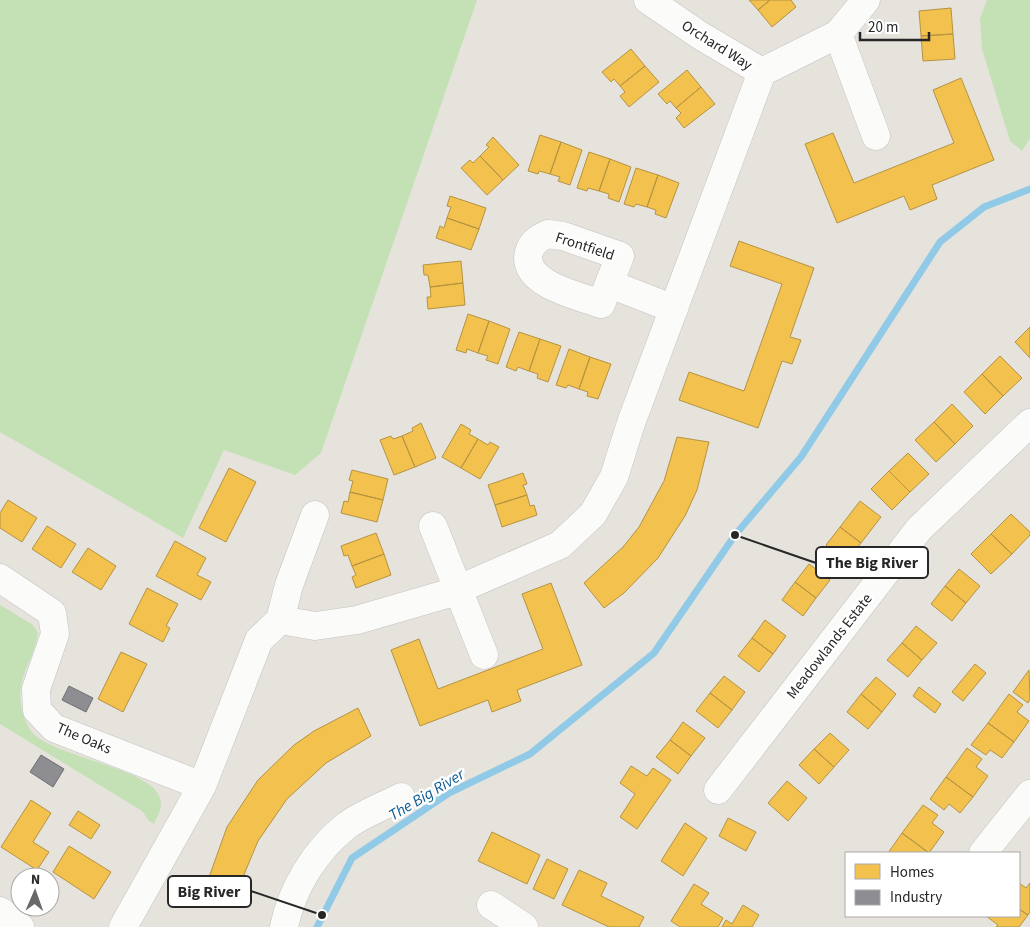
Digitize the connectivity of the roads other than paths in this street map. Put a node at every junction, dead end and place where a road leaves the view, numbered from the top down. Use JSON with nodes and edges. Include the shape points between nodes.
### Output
{"nodes":[{"id":1,"x":648,"y":0,"type":"edge"},
{"id":2,"x":864,"y":3,"type":"edge"},
{"id":3,"x":838,"y":34,"type":"junction"},
{"id":4,"x":762,"y":72,"type":"junction"},
{"id":5,"x":876,"y":136,"type":"dead end"},
{"id":6,"x":610,"y":284,"type":"dead end"},
{"id":7,"x":674,"y":309,"type":"junction"},
{"id":8,"x":1030,"y":423,"type":"edge"},
{"id":9,"x":315,"y":515,"type":"dead end"},
{"id":10,"x":433,"y":526,"type":"dead end"},
{"id":11,"x":0,"y":578,"type":"edge"},
{"id":12,"x":459,"y":590,"type":"junction"},
{"id":13,"x":280,"y":620,"type":"junction"},
{"id":14,"x":484,"y":655,"type":"dead end"},
{"id":15,"x":202,"y":786,"type":"junction"},
{"id":16,"x":718,"y":790,"type":"dead end"},
{"id":17,"x":1030,"y":794,"type":"edge"},
{"id":18,"x":401,"y":797,"type":"dead end"},
{"id":19,"x":984,"y":852,"type":"edge"},
{"id":20,"x":491,"y":905,"type":"dead end"},
{"id":21,"x":0,"y":911,"type":"edge"},
{"id":22,"x":20,"y":927,"type":"edge"},
{"id":23,"x":123,"y":927,"type":"edge"},
{"id":24,"x":284,"y":927,"type":"edge"},
{"id":25,"x":524,"y":927,"type":"edge"}],
"edges":[{"from":1,"to":4,"type":"street","name":"Orchard Way"},
{"from":2,"to":3,"type":"street"},
{"from":3,"to":4,"type":"street"},
{"from":3,"to":5,"type":"street"},
{"from":4,"to":7,"type":"street"},
{"from":6,"to":7,"type":"street","name":"Frontfield"},
{"from":7,"to":12,"type":"street","via":[[614,477],[593,514],[560,546]]},
{"from":8,"to":16,"type":"street","name":"Meadowlands Estate","via":[[919,529]]},
{"from":9,"to":13,"type":"street"},
{"from":10,"to":12,"type":"street"},
{"from":11,"to":15,"type":"street","name":"The Oaks","via":[[52,613],[55,634],[36,689],[38,710],[54,728]]},
{"from":12,"to":13,"type":"street","via":[[357,620],[315,626]]},
{"from":12,"to":14,"type":"street"},
{"from":13,"to":15,"type":"street","via":[[259,640]]},
{"from":15,"to":23,"type":"street"},
{"from":17,"to":19,"type":"street"},
{"from":18,"to":24,"type":"street","via":[[346,826],[308,866],[287,911]]},
{"from":20,"to":25,"type":"street"},
{"from":21,"to":22,"type":"street"}]}
